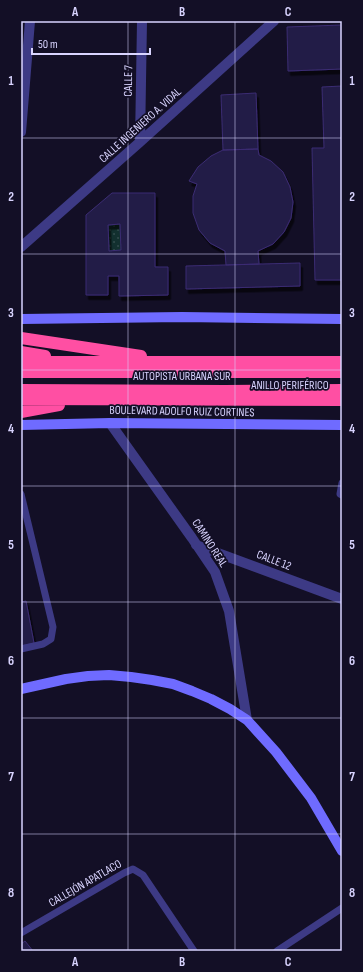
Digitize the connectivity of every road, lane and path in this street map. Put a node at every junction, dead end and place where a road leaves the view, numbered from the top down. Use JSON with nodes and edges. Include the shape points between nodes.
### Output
{"nodes":[{"id":1,"x":30,"y":21,"type":"edge"},
{"id":2,"x":142,"y":21,"type":"edge"},
{"id":3,"x":274,"y":21,"type":"edge"},
{"id":4,"x":21,"y":132,"type":"edge"},
{"id":5,"x":140,"y":142,"type":"junction"},
{"id":6,"x":21,"y":247,"type":"edge"},
{"id":7,"x":21,"y":319,"type":"edge"},
{"id":8,"x":342,"y":319,"type":"edge"},
{"id":9,"x":21,"y":338,"type":"edge"},
{"id":10,"x":21,"y":352,"type":"edge"},
{"id":11,"x":21,"y":362,"type":"edge"},
{"id":12,"x":180,"y":362,"type":"junction"},
{"id":13,"x":342,"y":362,"type":"edge"},
{"id":14,"x":21,"y":372,"type":"edge"},
{"id":15,"x":122,"y":372,"type":"junction"},
{"id":16,"x":342,"y":372,"type":"edge"},
{"id":17,"x":21,"y":390,"type":"edge"},
{"id":18,"x":117,"y":390,"type":"junction"},
{"id":19,"x":342,"y":390,"type":"edge"},
{"id":20,"x":21,"y":399,"type":"edge"},
{"id":21,"x":89,"y":400,"type":"junction"},
{"id":22,"x":342,"y":400,"type":"edge"},
{"id":23,"x":21,"y":405,"type":"edge"},
{"id":24,"x":21,"y":412,"type":"edge"},
{"id":25,"x":110,"y":423,"type":"junction"},
{"id":26,"x":21,"y":425,"type":"edge"},
{"id":27,"x":342,"y":426,"type":"edge"},
{"id":28,"x":342,"y":483,"type":"edge"},
{"id":29,"x":21,"y":494,"type":"edge"},
{"id":30,"x":342,"y":495,"type":"edge"},
{"id":31,"x":196,"y":545,"type":"junction"},
{"id":32,"x":342,"y":600,"type":"edge"},
{"id":33,"x":21,"y":649,"type":"edge"},
{"id":34,"x":21,"y":688,"type":"edge"},
{"id":35,"x":247,"y":720,"type":"junction"},
{"id":36,"x":342,"y":851,"type":"edge"},
{"id":37,"x":342,"y":908,"type":"edge"},
{"id":38,"x":21,"y":933,"type":"edge"},
{"id":39,"x":194,"y":951,"type":"edge"},
{"id":40,"x":277,"y":951,"type":"edge"}],
"edges":[{"from":1,"to":4,"type":"street"},
{"from":2,"to":5,"type":"street","name":"CALLE 7"},
{"from":3,"to":5,"type":"street","name":"CALLE INGENIERO A. VIDAL"},
{"from":5,"to":6,"type":"street","name":"CALLE INGENIERO A. VIDAL"},
{"from":7,"to":8,"type":"main road"},
{"from":9,"to":12,"type":"highway"},
{"from":10,"to":15,"type":"highway"},
{"from":11,"to":12,"type":"highway","name":"ANILLO PERIFÉRICO"},
{"from":12,"to":13,"type":"highway","name":"ANILLO PERIFÉRICO"},
{"from":14,"to":15,"type":"highway","name":"AUTOPISTA URBANA SUR"},
{"from":15,"to":16,"type":"highway","name":"AUTOPISTA URBANA SUR"},
{"from":17,"to":18,"type":"highway","name":"AUTOPISTA URBANA SUR"},
{"from":18,"to":19,"type":"highway","name":"AUTOPISTA URBANA SUR"},
{"from":18,"to":23,"type":"highway"},
{"from":20,"to":21,"type":"highway","name":"ANILLO PERIFÉRICO"},
{"from":21,"to":22,"type":"highway","name":"ANILLO PERIFÉRICO"},
{"from":21,"to":24,"type":"highway"},
{"from":25,"to":26,"type":"main road","name":"BOULEVARD ADOLFO RUIZ CORTINES"},
{"from":25,"to":27,"type":"main road","name":"BOULEVARD ADOLFO RUIZ CORTINES"},
{"from":25,"to":31,"type":"street","name":"CAMINO REAL"},
{"from":28,"to":30,"type":"lane"},
{"from":29,"to":33,"type":"lane","via":[[53,627],[51,639],[43,644]]},
{"from":31,"to":32,"type":"street","name":"CALLE 12"},
{"from":31,"to":35,"type":"street","name":"CAMINO REAL","via":[[214,572],[229,611]]},
{"from":34,"to":35,"type":"main road","via":[[88,676],[131,676],[173,684],[192,691]]},
{"from":35,"to":36,"type":"main road","via":[[276,752],[311,798]]},
{"from":37,"to":40,"type":"lane"},
{"from":38,"to":39,"type":"lane","name":"CALLEJÓN APATLACO","via":[[133,869],[143,875]]}]}
